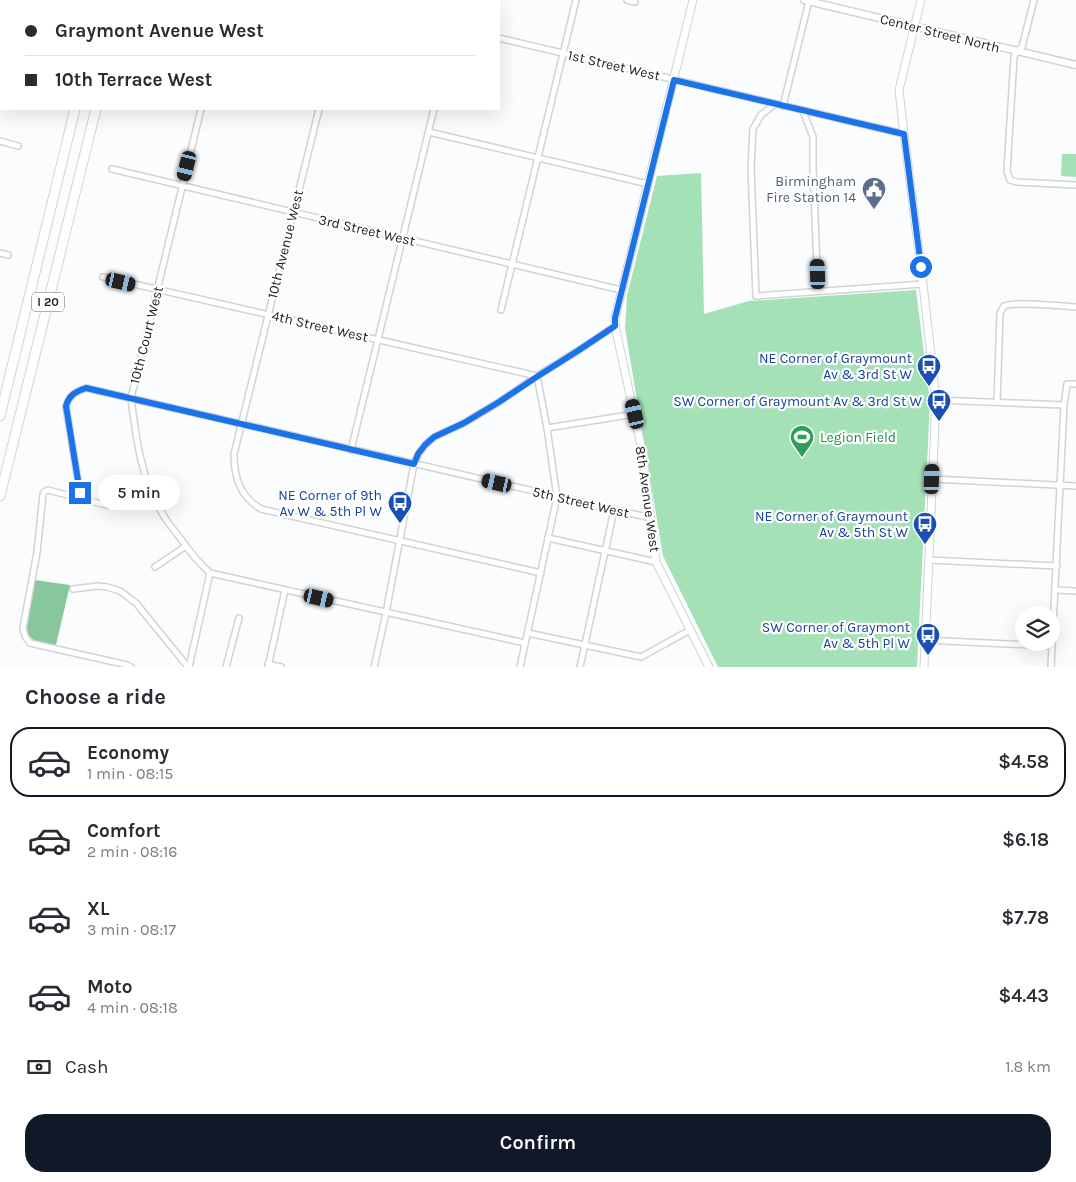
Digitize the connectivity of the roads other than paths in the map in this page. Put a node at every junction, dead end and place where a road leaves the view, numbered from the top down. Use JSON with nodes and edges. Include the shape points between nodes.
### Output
{"nodes":[{"id":1,"x":576,"y":0,"type":"edge"},
{"id":2,"x":627,"y":0,"type":"edge"},
{"id":3,"x":693,"y":0,"type":"edge"},
{"id":4,"x":807,"y":0,"type":"edge"},
{"id":5,"x":921,"y":0,"type":"edge"},
{"id":6,"x":1034,"y":0,"type":"edge"},
{"id":7,"x":635,"y":2,"type":"dead end"},
{"id":8,"x":915,"y":26,"type":"junction"},
{"id":9,"x":500,"y":38,"type":"edge"},
{"id":10,"x":1018,"y":52,"type":"junction"},
{"id":11,"x":563,"y":53,"type":"junction"},
{"id":12,"x":1076,"y":65,"type":"edge"},
{"id":13,"x":674,"y":80,"type":"junction"},
{"id":14,"x":775,"y":104,"type":"junction"},
{"id":15,"x":783,"y":106,"type":"junction"},
{"id":16,"x":75,"y":110,"type":"edge"},
{"id":17,"x":96,"y":110,"type":"edge"},
{"id":18,"x":201,"y":110,"type":"edge"},
{"id":19,"x":319,"y":110,"type":"edge"},
{"id":20,"x":434,"y":110,"type":"edge"},
{"id":21,"x":803,"y":111,"type":"junction"},
{"id":22,"x":429,"y":132,"type":"junction"},
{"id":23,"x":904,"y":134,"type":"junction"},
{"id":24,"x":0,"y":141,"type":"edge"},
{"id":25,"x":18,"y":146,"type":"dead end"},
{"id":26,"x":538,"y":158,"type":"junction"},
{"id":27,"x":112,"y":169,"type":"dead end"},
{"id":28,"x":648,"y":184,"type":"junction"},
{"id":29,"x":1076,"y":185,"type":"edge"},
{"id":30,"x":182,"y":186,"type":"junction"},
{"id":31,"x":293,"y":212,"type":"junction"},
{"id":32,"x":403,"y":238,"type":"junction"},
{"id":33,"x":0,"y":253,"type":"edge"},
{"id":34,"x":8,"y":255,"type":"dead end"},
{"id":35,"x":512,"y":264,"type":"junction"},
{"id":36,"x":102,"y":278,"type":"dead end"},
{"id":37,"x":923,"y":284,"type":"junction"},
{"id":38,"x":157,"y":290,"type":"junction"},
{"id":39,"x":622,"y":290,"type":"junction"},
{"id":40,"x":818,"y":291,"type":"junction"},
{"id":41,"x":1076,"y":307,"type":"edge"},
{"id":42,"x":501,"y":310,"type":"dead end"},
{"id":43,"x":268,"y":315,"type":"junction"},
{"id":44,"x":615,"y":326,"type":"junction"},
{"id":45,"x":378,"y":340,"type":"junction"},
{"id":46,"x":538,"y":376,"type":"junction"},
{"id":47,"x":1076,"y":384,"type":"edge"},
{"id":48,"x":131,"y":398,"type":"junction"},
{"id":49,"x":936,"y":400,"type":"junction"},
{"id":50,"x":997,"y":402,"type":"junction"},
{"id":51,"x":1064,"y":405,"type":"junction"},
{"id":52,"x":635,"y":414,"type":"junction"},
{"id":53,"x":0,"y":416,"type":"edge"},
{"id":54,"x":241,"y":425,"type":"junction"},
{"id":55,"x":547,"y":428,"type":"junction"},
{"id":56,"x":351,"y":450,"type":"junction"},
{"id":57,"x":414,"y":464,"type":"junction"},
{"id":58,"x":932,"y":479,"type":"junction"},
{"id":59,"x":1061,"y":486,"type":"junction"},
{"id":60,"x":1076,"y":486,"type":"edge"},
{"id":61,"x":0,"y":496,"type":"edge"},
{"id":62,"x":77,"y":497,"type":"junction"},
{"id":63,"x":557,"y":497,"type":"junction"},
{"id":64,"x":117,"y":504,"type":"dead end"},
{"id":65,"x":614,"y":510,"type":"junction"},
{"id":66,"x":651,"y":518,"type":"junction"},
{"id":67,"x":548,"y":538,"type":"junction"},
{"id":68,"x":400,"y":541,"type":"junction"},
{"id":69,"x":186,"y":546,"type":"junction"},
{"id":70,"x":605,"y":551,"type":"junction"},
{"id":71,"x":928,"y":560,"type":"junction"},
{"id":72,"x":656,"y":562,"type":"junction"},
{"id":73,"x":1057,"y":566,"type":"junction"},
{"id":74,"x":155,"y":567,"type":"dead end"},
{"id":75,"x":210,"y":573,"type":"junction"},
{"id":76,"x":541,"y":573,"type":"junction"},
{"id":77,"x":73,"y":589,"type":"dead end"},
{"id":78,"x":285,"y":590,"type":"junction"},
{"id":79,"x":1056,"y":590,"type":"junction"},
{"id":80,"x":1076,"y":591,"type":"edge"},
{"id":81,"x":1055,"y":606,"type":"edge"},
{"id":82,"x":386,"y":613,"type":"junction"},
{"id":83,"x":239,"y":618,"type":"dead end"},
{"id":84,"x":690,"y":630,"type":"junction"},
{"id":85,"x":528,"y":633,"type":"junction"},
{"id":86,"x":924,"y":640,"type":"junction"},
{"id":87,"x":526,"y":644,"type":"junction"},
{"id":88,"x":1015,"y":644,"type":"edge"},
{"id":89,"x":585,"y":645,"type":"junction"},
{"id":90,"x":1052,"y":651,"type":"edge"},
{"id":91,"x":268,"y":666,"type":"edge"},
{"id":92,"x":131,"y":667,"type":"edge"},
{"id":93,"x":189,"y":667,"type":"edge"},
{"id":94,"x":226,"y":667,"type":"edge"},
{"id":95,"x":281,"y":667,"type":"edge"},
{"id":96,"x":374,"y":667,"type":"edge"},
{"id":97,"x":520,"y":667,"type":"edge"},
{"id":98,"x":580,"y":667,"type":"edge"},
{"id":99,"x":709,"y":667,"type":"edge"},
{"id":100,"x":924,"y":667,"type":"edge"},
{"id":101,"x":1051,"y":667,"type":"edge"}],
"edges":[{"from":1,"to":11,"type":"street"},
{"from":2,"to":7,"type":"street"},
{"from":3,"to":13,"type":"main road","name":"8th Avenue West"},
{"from":4,"to":8,"type":"street","name":"Center Street North"},
{"from":4,"to":15,"type":"street"},
{"from":5,"to":8,"type":"main road"},
{"from":6,"to":10,"type":"street"},
{"from":8,"to":10,"type":"street","name":"Center Street North"},
{"from":8,"to":23,"type":"main road","via":[[899,90]]},
{"from":9,"to":11,"type":"street","name":"1st Street West"},
{"from":10,"to":12,"type":"street","name":"Center Street North"},
{"from":10,"to":29,"type":"street","via":[[1014,57],[1007,172],[1010,180]]},
{"from":11,"to":13,"type":"street","name":"1st Street West"},
{"from":11,"to":26,"type":"street"},
{"from":13,"to":14,"type":"street","name":"1st Street West"},
{"from":13,"to":28,"type":"main road","name":"8th Avenue West"},
{"from":14,"to":15,"type":"street","name":"1st Street West"},
{"from":14,"to":40,"type":"street","via":[[761,115],[753,129],[751,168],[756,296]]},
{"from":15,"to":21,"type":"street","name":"1st Street West"},
{"from":16,"to":53,"type":"highway","number":"I 20"},
{"from":17,"to":61,"type":"highway","number":"I 20"},
{"from":18,"to":30,"type":"street","name":"10th Court West"},
{"from":19,"to":31,"type":"street","name":"10th Avenue West"},
{"from":20,"to":22,"type":"street"},
{"from":21,"to":23,"type":"street","name":"1st Street West"},
{"from":21,"to":40,"type":"street","via":[[813,137]]},
{"from":22,"to":26,"type":"street"},
{"from":22,"to":32,"type":"street"},
{"from":23,"to":37,"type":"main road"},
{"from":24,"to":25,"type":"street"},
{"from":26,"to":28,"type":"street"},
{"from":26,"to":35,"type":"street"},
{"from":27,"to":30,"type":"street","name":"3rd Street West"},
{"from":28,"to":39,"type":"main road","name":"8th Avenue West"},
{"from":30,"to":31,"type":"street","name":"3rd Street West"},
{"from":30,"to":38,"type":"street","name":"10th Court West"},
{"from":31,"to":32,"type":"street","name":"3rd Street West"},
{"from":31,"to":43,"type":"street","name":"10th Avenue West"},
{"from":32,"to":35,"type":"street","name":"3rd Street West"},
{"from":32,"to":45,"type":"street"},
{"from":33,"to":34,"type":"street"},
{"from":35,"to":39,"type":"street","name":"3rd Street West"},
{"from":35,"to":42,"type":"street"},
{"from":36,"to":38,"type":"street","name":"4th Street West"},
{"from":37,"to":40,"type":"street"},
{"from":37,"to":49,"type":"main road"},
{"from":38,"to":43,"type":"street","name":"4th Street West"},
{"from":38,"to":48,"type":"street","name":"10th Court West"},
{"from":39,"to":44,"type":"main road","name":"8th Avenue West"},
{"from":41,"to":50,"type":"street","via":[[1004,306],[1000,313]]},
{"from":43,"to":45,"type":"street","name":"4th Street West"},
{"from":43,"to":54,"type":"street","name":"10th Avenue West"},
{"from":44,"to":46,"type":"street"},
{"from":44,"to":52,"type":"main road","name":"8th Avenue West"},
{"from":45,"to":46,"type":"street","name":"4th Street West"},
{"from":45,"to":56,"type":"street"},
{"from":46,"to":55,"type":"street"},
{"from":46,"to":57,"type":"street","via":[[464,423],[434,437],[418,454]]},
{"from":47,"to":51,"type":"street","via":[[1067,384]]},
{"from":48,"to":54,"type":"street","name":"5th Street West"},
{"from":48,"to":62,"type":"street","name":"5th Street West","via":[[86,388],[75,392],[68,401],[66,406],[80,493]]},
{"from":48,"to":69,"type":"street","name":"10th Court West","via":[[135,436],[144,472],[162,513]]},
{"from":49,"to":50,"type":"street"},
{"from":49,"to":58,"type":"main road"},
{"from":50,"to":51,"type":"street"},
{"from":51,"to":59,"type":"street"},
{"from":52,"to":55,"type":"street"},
{"from":52,"to":66,"type":"main road","name":"8th Avenue West"},
{"from":54,"to":56,"type":"street","name":"5th Street West"},
{"from":54,"to":68,"type":"street","name":"10th Avenue West","via":[[234,468],[240,488],[254,505]]},
{"from":55,"to":63,"type":"street"},
{"from":56,"to":57,"type":"street","name":"5th Street West"},
{"from":57,"to":63,"type":"street","name":"5th Street West"},
{"from":57,"to":68,"type":"street"},
{"from":58,"to":59,"type":"street"},
{"from":58,"to":71,"type":"main road"},
{"from":59,"to":60,"type":"street"},
{"from":59,"to":73,"type":"street"},
{"from":62,"to":64,"type":"street","via":[[106,505]]},
{"from":62,"to":92,"type":"street","via":[[48,490],[44,492],[23,628],[25,636],[30,643]]},
{"from":63,"to":65,"type":"street","name":"5th Street West"},
{"from":63,"to":67,"type":"street"},
{"from":65,"to":66,"type":"street","name":"5th Street West"},
{"from":65,"to":70,"type":"street"},
{"from":66,"to":72,"type":"main road","name":"8th Avenue West"},
{"from":67,"to":70,"type":"street"},
{"from":67,"to":76,"type":"street"},
{"from":68,"to":76,"type":"street"},
{"from":68,"to":82,"type":"street"},
{"from":69,"to":74,"type":"street"},
{"from":69,"to":75,"type":"street","name":"10th Court West"},
{"from":70,"to":72,"type":"street"},
{"from":70,"to":89,"type":"street"},
{"from":71,"to":73,"type":"street"},
{"from":71,"to":86,"type":"main road"},
{"from":72,"to":84,"type":"main road","name":"8th Avenue West"},
{"from":73,"to":79,"type":"street"},
{"from":75,"to":78,"type":"street"},
{"from":75,"to":93,"type":"street"},
{"from":76,"to":85,"type":"street"},
{"from":77,"to":93,"type":"street","via":[[98,586],[120,591],[136,604]]},
{"from":78,"to":82,"type":"street"},
{"from":78,"to":91,"type":"street"},
{"from":79,"to":80,"type":"street"},
{"from":79,"to":81,"type":"street"},
{"from":82,"to":87,"type":"street"},
{"from":82,"to":96,"type":"street"},
{"from":83,"to":94,"type":"street"},
{"from":84,"to":89,"type":"street","via":[[641,658]]},
{"from":84,"to":99,"type":"main road","name":"8th Avenue West"},
{"from":85,"to":87,"type":"street"},
{"from":85,"to":89,"type":"street"},
{"from":86,"to":88,"type":"street"},
{"from":86,"to":100,"type":"main road"},
{"from":87,"to":97,"type":"street"},
{"from":89,"to":98,"type":"street"},
{"from":90,"to":101,"type":"street"},
{"from":91,"to":95,"type":"street"}]}
